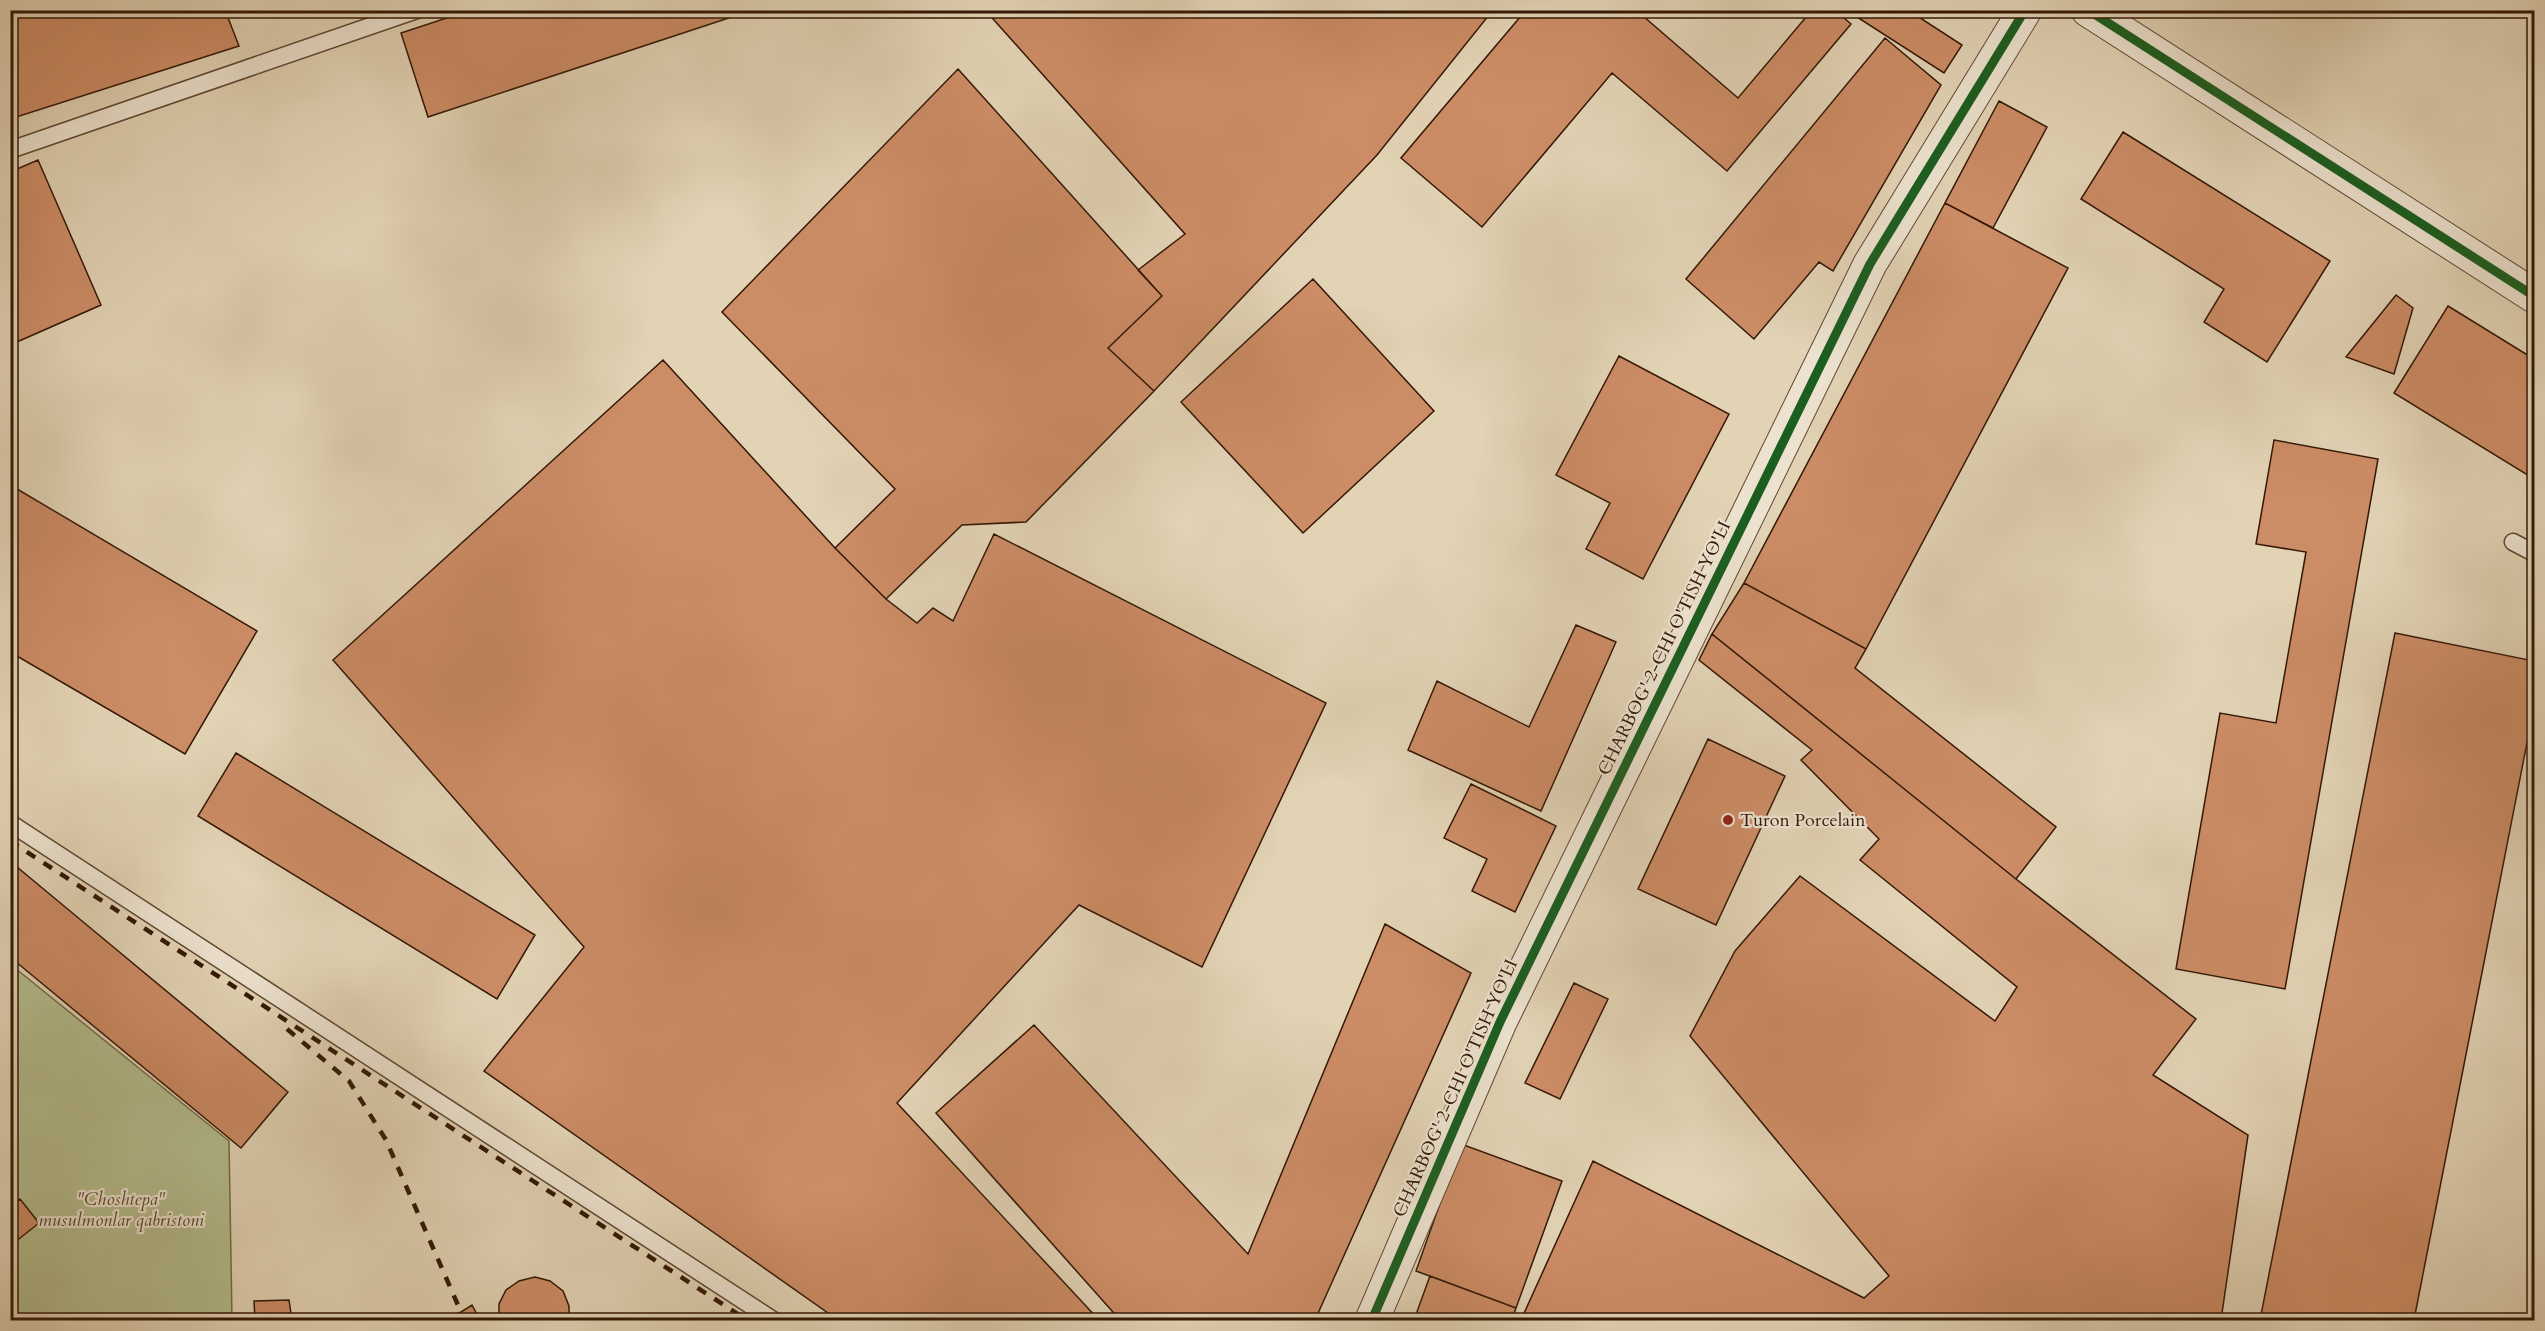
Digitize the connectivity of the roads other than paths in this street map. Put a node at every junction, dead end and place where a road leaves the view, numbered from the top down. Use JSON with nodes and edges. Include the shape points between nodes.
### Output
{"nodes":[{"id":1,"x":417,"y":10,"type":"edge"},
{"id":2,"x":2025,"y":10,"type":"edge"},
{"id":3,"x":2088,"y":10,"type":"edge"},
{"id":4,"x":10,"y":150,"type":"edge"},
{"id":5,"x":2535,"y":296,"type":"edge"},
{"id":6,"x":2512,"y":542,"type":"dead end"},
{"id":7,"x":2535,"y":553,"type":"edge"},
{"id":8,"x":10,"y":823,"type":"edge"},
{"id":9,"x":773,"y":1320,"type":"edge"},
{"id":10,"x":1372,"y":1320,"type":"edge"}],
"edges":[{"from":1,"to":4,"type":"lane"},
{"from":2,"to":10,"type":"street","name":"CHARBOG' 2-CHI O'TISH YO'LI","via":[[1870,264],[1500,1022]]},
{"from":3,"to":5,"type":"street"},
{"from":6,"to":7,"type":"lane"},
{"from":8,"to":9,"type":"lane"}]}
